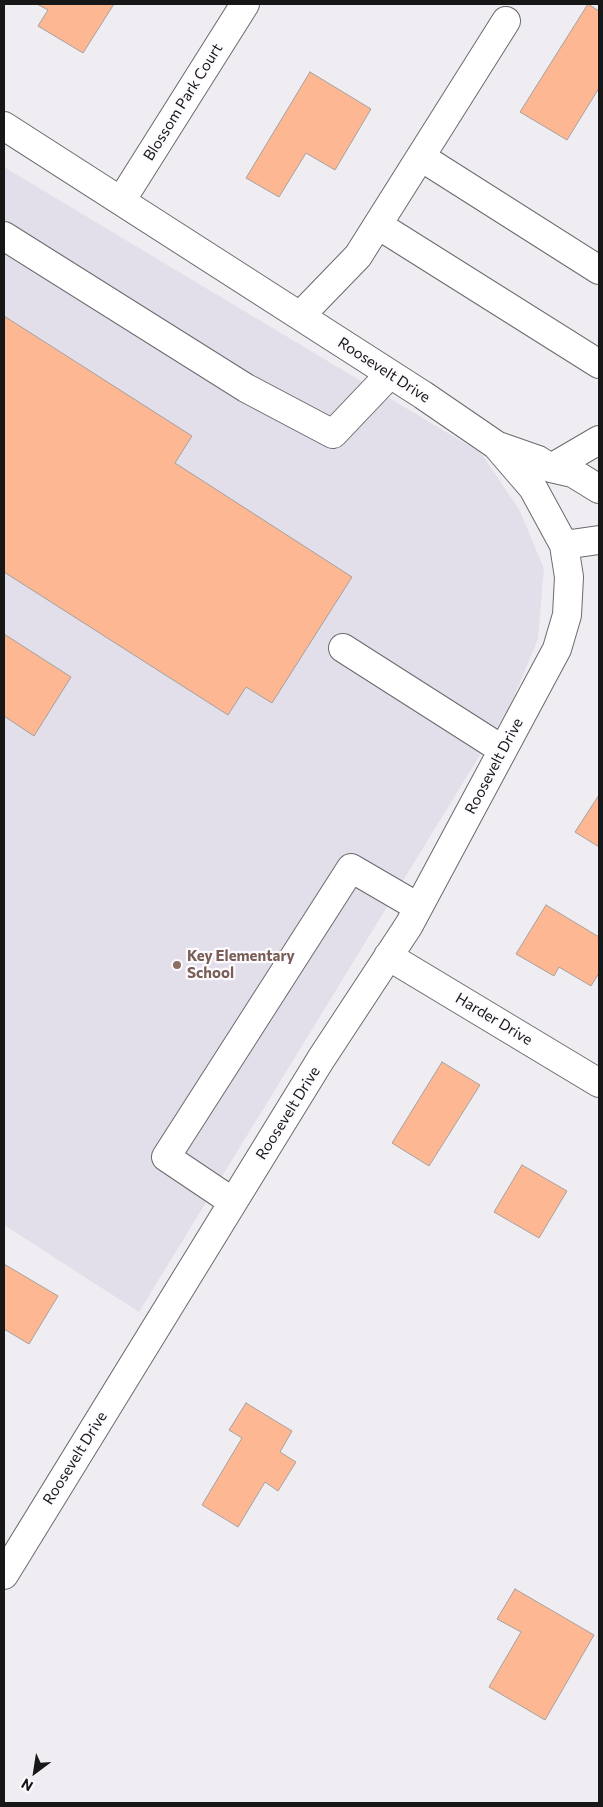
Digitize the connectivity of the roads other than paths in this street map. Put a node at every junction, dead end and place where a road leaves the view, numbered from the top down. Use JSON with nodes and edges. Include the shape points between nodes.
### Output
{"nodes":[{"id":1,"x":245,"y":4,"type":"edge"},
{"id":2,"x":506,"y":21,"type":"dead end"},
{"id":3,"x":4,"y":126,"type":"edge"},
{"id":4,"x":421,"y":157,"type":"junction"},
{"id":5,"x":120,"y":201,"type":"junction"},
{"id":6,"x":378,"y":225,"type":"junction"},
{"id":7,"x":4,"y":236,"type":"edge"},
{"id":8,"x":599,"y":270,"type":"edge"},
{"id":9,"x":300,"y":316,"type":"junction"},
{"id":10,"x":599,"y":364,"type":"edge"},
{"id":11,"x":390,"y":374,"type":"junction"},
{"id":12,"x":599,"y":440,"type":"edge"},
{"id":13,"x":496,"y":445,"type":"junction"},
{"id":14,"x":551,"y":468,"type":"junction"},
{"id":15,"x":599,"y":489,"type":"edge"},
{"id":16,"x":599,"y":540,"type":"edge"},
{"id":17,"x":564,"y":545,"type":"junction"},
{"id":18,"x":343,"y":648,"type":"dead end"},
{"id":19,"x":503,"y":750,"type":"junction"},
{"id":20,"x":418,"y":907,"type":"junction"},
{"id":21,"x":388,"y":956,"type":"junction"},
{"id":22,"x":599,"y":1083,"type":"edge"},
{"id":23,"x":233,"y":1202,"type":"junction"},
{"id":24,"x":4,"y":1574,"type":"edge"}],
"edges":[{"from":1,"to":5,"type":"street","name":"Blossom Park Court"},
{"from":2,"to":4,"type":"street"},
{"from":3,"to":5,"type":"street","name":"Roosevelt Drive"},
{"from":4,"to":6,"type":"street"},
{"from":4,"to":8,"type":"street"},
{"from":5,"to":9,"type":"street","name":"Roosevelt Drive"},
{"from":6,"to":9,"type":"street","via":[[358,256]]},
{"from":6,"to":10,"type":"street"},
{"from":7,"to":11,"type":"street","via":[[246,388],[333,434]]},
{"from":9,"to":11,"type":"street","name":"Roosevelt Drive"},
{"from":11,"to":13,"type":"street","name":"Roosevelt Drive"},
{"from":12,"to":14,"type":"street"},
{"from":13,"to":14,"type":"street"},
{"from":13,"to":17,"type":"street","name":"Roosevelt Drive","via":[[533,488]]},
{"from":14,"to":15,"type":"street","via":[[573,473]]},
{"from":16,"to":17,"type":"street"},
{"from":17,"to":19,"type":"street","name":"Roosevelt Drive","via":[[569,577],[567,615],[557,649]]},
{"from":18,"to":19,"type":"street"},
{"from":19,"to":20,"type":"street","name":"Roosevelt Drive"},
{"from":20,"to":21,"type":"street","name":"Roosevelt Drive"},
{"from":20,"to":23,"type":"street","via":[[351,868],[166,1157]]},
{"from":21,"to":22,"type":"street","name":"Harder Drive"},
{"from":21,"to":23,"type":"street","name":"Roosevelt Drive"},
{"from":23,"to":24,"type":"street","name":"Roosevelt Drive"}]}
